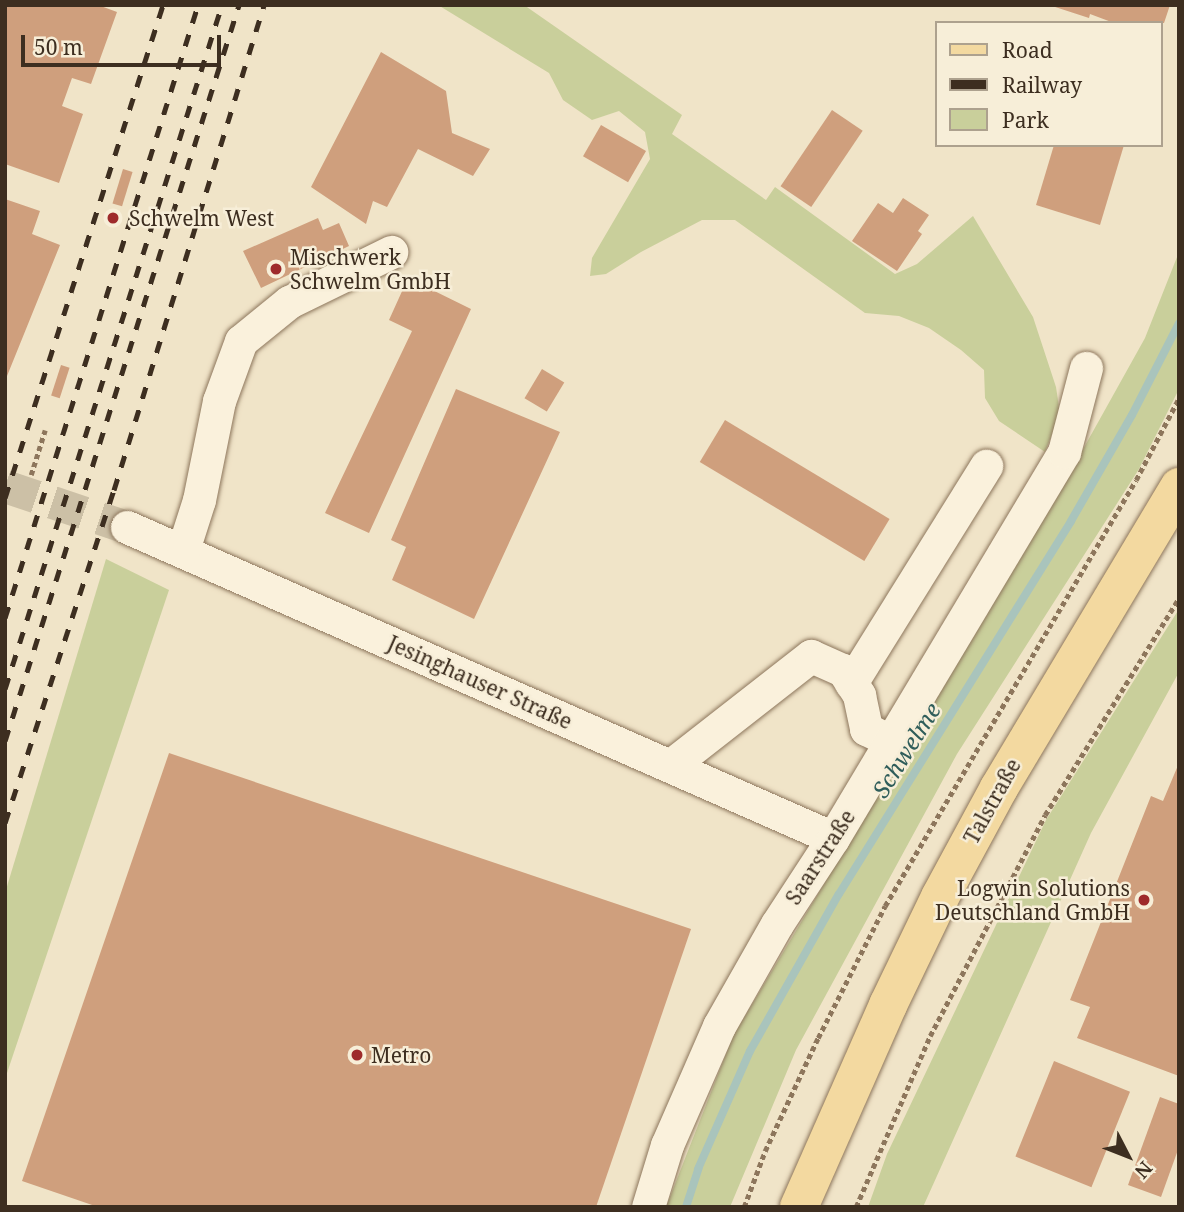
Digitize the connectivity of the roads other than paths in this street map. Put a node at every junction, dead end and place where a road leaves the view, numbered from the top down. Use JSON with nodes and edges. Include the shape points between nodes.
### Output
{"nodes":[{"id":1,"x":391,"y":252,"type":"dead end"},
{"id":2,"x":1086,"y":368,"type":"dead end"},
{"id":3,"x":986,"y":466,"type":"dead end"},
{"id":4,"x":1179,"y":487,"type":"edge"},
{"id":5,"x":127,"y":527,"type":"tunnel mouth"},
{"id":6,"x":183,"y":550,"type":"junction"},
{"id":7,"x":851,"y":683,"type":"junction"},
{"id":8,"x":891,"y":741,"type":"junction"},
{"id":9,"x":670,"y":766,"type":"junction"},
{"id":10,"x":833,"y":838,"type":"junction"},
{"id":11,"x":648,"y":1207,"type":"edge"},
{"id":12,"x":799,"y":1207,"type":"edge"}],
"edges":[{"from":1,"to":6,"type":"street","via":[[289,302],[241,341],[219,401],[199,500]]},
{"from":2,"to":8,"type":"street","name":"Saarstraße","via":[[1064,452]]},
{"from":3,"to":7,"type":"street"},
{"from":4,"to":12,"type":"main road","name":"Talstraße","via":[[999,788],[940,897]]},
{"from":5,"to":6,"type":"street","name":"Jesinghauser Straße"},
{"from":6,"to":9,"type":"street","name":"Jesinghauser Straße"},
{"from":7,"to":8,"type":"street","via":[[859,695],[866,729]]},
{"from":7,"to":9,"type":"street","via":[[842,670],[811,656]]},
{"from":8,"to":10,"type":"street","name":"Saarstraße"},
{"from":9,"to":10,"type":"street","name":"Jesinghauser Straße"},
{"from":10,"to":11,"type":"street","name":"Saarstraße","via":[[719,1026],[667,1145]]}]}
